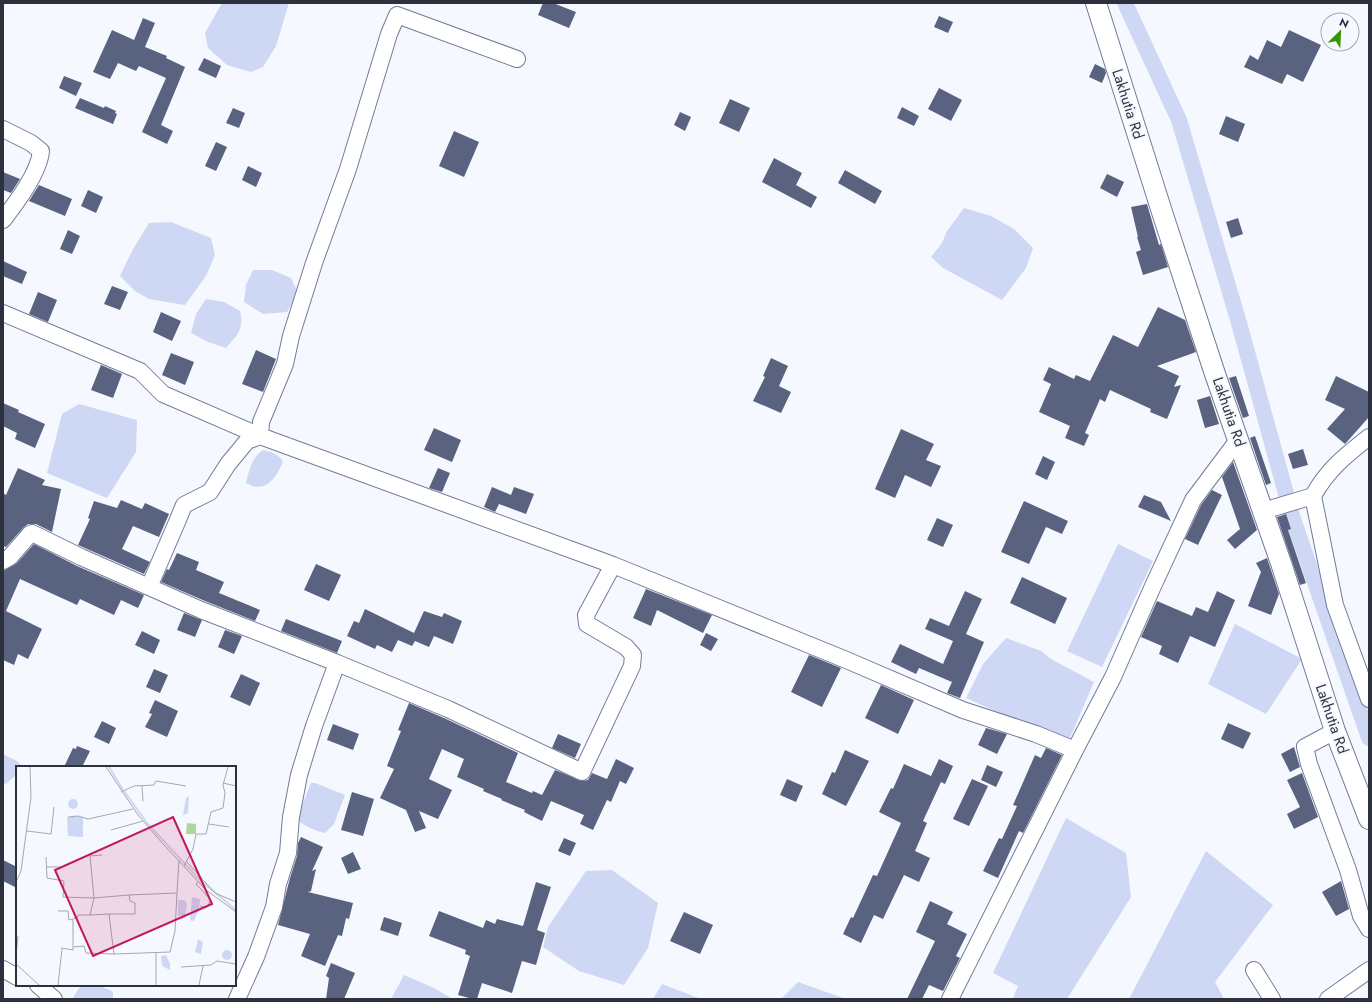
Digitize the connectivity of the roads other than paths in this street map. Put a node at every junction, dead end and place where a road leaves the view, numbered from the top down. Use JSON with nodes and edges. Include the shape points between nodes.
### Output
{"nodes":[{"id":1,"x":1096,"y":3,"type":"edge"},
{"id":2,"x":517,"y":59,"type":"dead end"},
{"id":3,"x":3,"y":129,"type":"edge"},
{"id":4,"x":3,"y":220,"type":"edge"},
{"id":5,"x":3,"y":313,"type":"edge"},
{"id":6,"x":260,"y":436,"type":"junction"},
{"id":7,"x":1369,"y":437,"type":"edge"},
{"id":8,"x":1238,"y":440,"type":"junction"},
{"id":9,"x":1309,"y":497,"type":"junction"},
{"id":10,"x":1271,"y":509,"type":"junction"},
{"id":11,"x":3,"y":561,"type":"edge"},
{"id":12,"x":613,"y":565,"type":"junction"},
{"id":13,"x":149,"y":587,"type":"junction"},
{"id":14,"x":337,"y":663,"type":"junction"},
{"id":15,"x":1369,"y":699,"type":"edge"},
{"id":16,"x":1335,"y":731,"type":"junction"},
{"id":17,"x":1075,"y":750,"type":"junction"},
{"id":18,"x":1369,"y":819,"type":"edge"},
{"id":19,"x":1369,"y":929,"type":"edge"},
{"id":20,"x":3,"y":969,"type":"edge"},
{"id":21,"x":1254,"y":970,"type":"dead end"},
{"id":22,"x":1369,"y":970,"type":"edge"},
{"id":23,"x":16,"y":976,"type":"edge"},
{"id":24,"x":39,"y":986,"type":"edge"},
{"id":25,"x":54,"y":999,"type":"edge"},
{"id":26,"x":237,"y":999,"type":"edge"},
{"id":27,"x":950,"y":999,"type":"edge"},
{"id":28,"x":1272,"y":999,"type":"edge"},
{"id":29,"x":1328,"y":999,"type":"edge"}],
"edges":[{"from":1,"to":8,"type":"street","name":"Lakhutia Rd"},
{"from":2,"to":6,"type":"street","via":[[397,14],[348,169],[314,263],[285,364],[261,422]]},
{"from":3,"to":4,"type":"street","via":[[31,143],[41,152],[40,161],[27,185]]},
{"from":5,"to":6,"type":"street","via":[[140,371],[164,394]]},
{"from":6,"to":12,"type":"street"},
{"from":6,"to":13,"type":"street","via":[[247,441],[210,492],[184,505]]},
{"from":7,"to":9,"type":"street","via":[[1332,467]]},
{"from":8,"to":10,"type":"street","name":"Lakhutia Rd"},
{"from":8,"to":17,"type":"street","via":[[1193,500],[1113,677]]},
{"from":9,"to":10,"type":"street"},
{"from":9,"to":15,"type":"street","via":[[1335,605]]},
{"from":10,"to":16,"type":"street","name":"Lakhutia Rd","via":[[1281,563]]},
{"from":11,"to":13,"type":"street","via":[[10,558],[32,533]]},
{"from":12,"to":14,"type":"street","via":[[586,615],[587,624],[626,647],[633,655],[632,666],[582,772],[448,710]]},
{"from":12,"to":17,"type":"street","via":[[963,710]]},
{"from":13,"to":14,"type":"street"},
{"from":14,"to":26,"type":"street","via":[[299,775],[288,852],[274,907]]},
{"from":16,"to":18,"type":"street","name":"Lakhutia Rd"},
{"from":16,"to":19,"type":"street","via":[[1305,747],[1348,870],[1361,916]]},
{"from":17,"to":27,"type":"street"},
{"from":20,"to":23,"type":"street"},
{"from":21,"to":28,"type":"street"},
{"from":22,"to":29,"type":"street"},
{"from":24,"to":25,"type":"street"}]}
